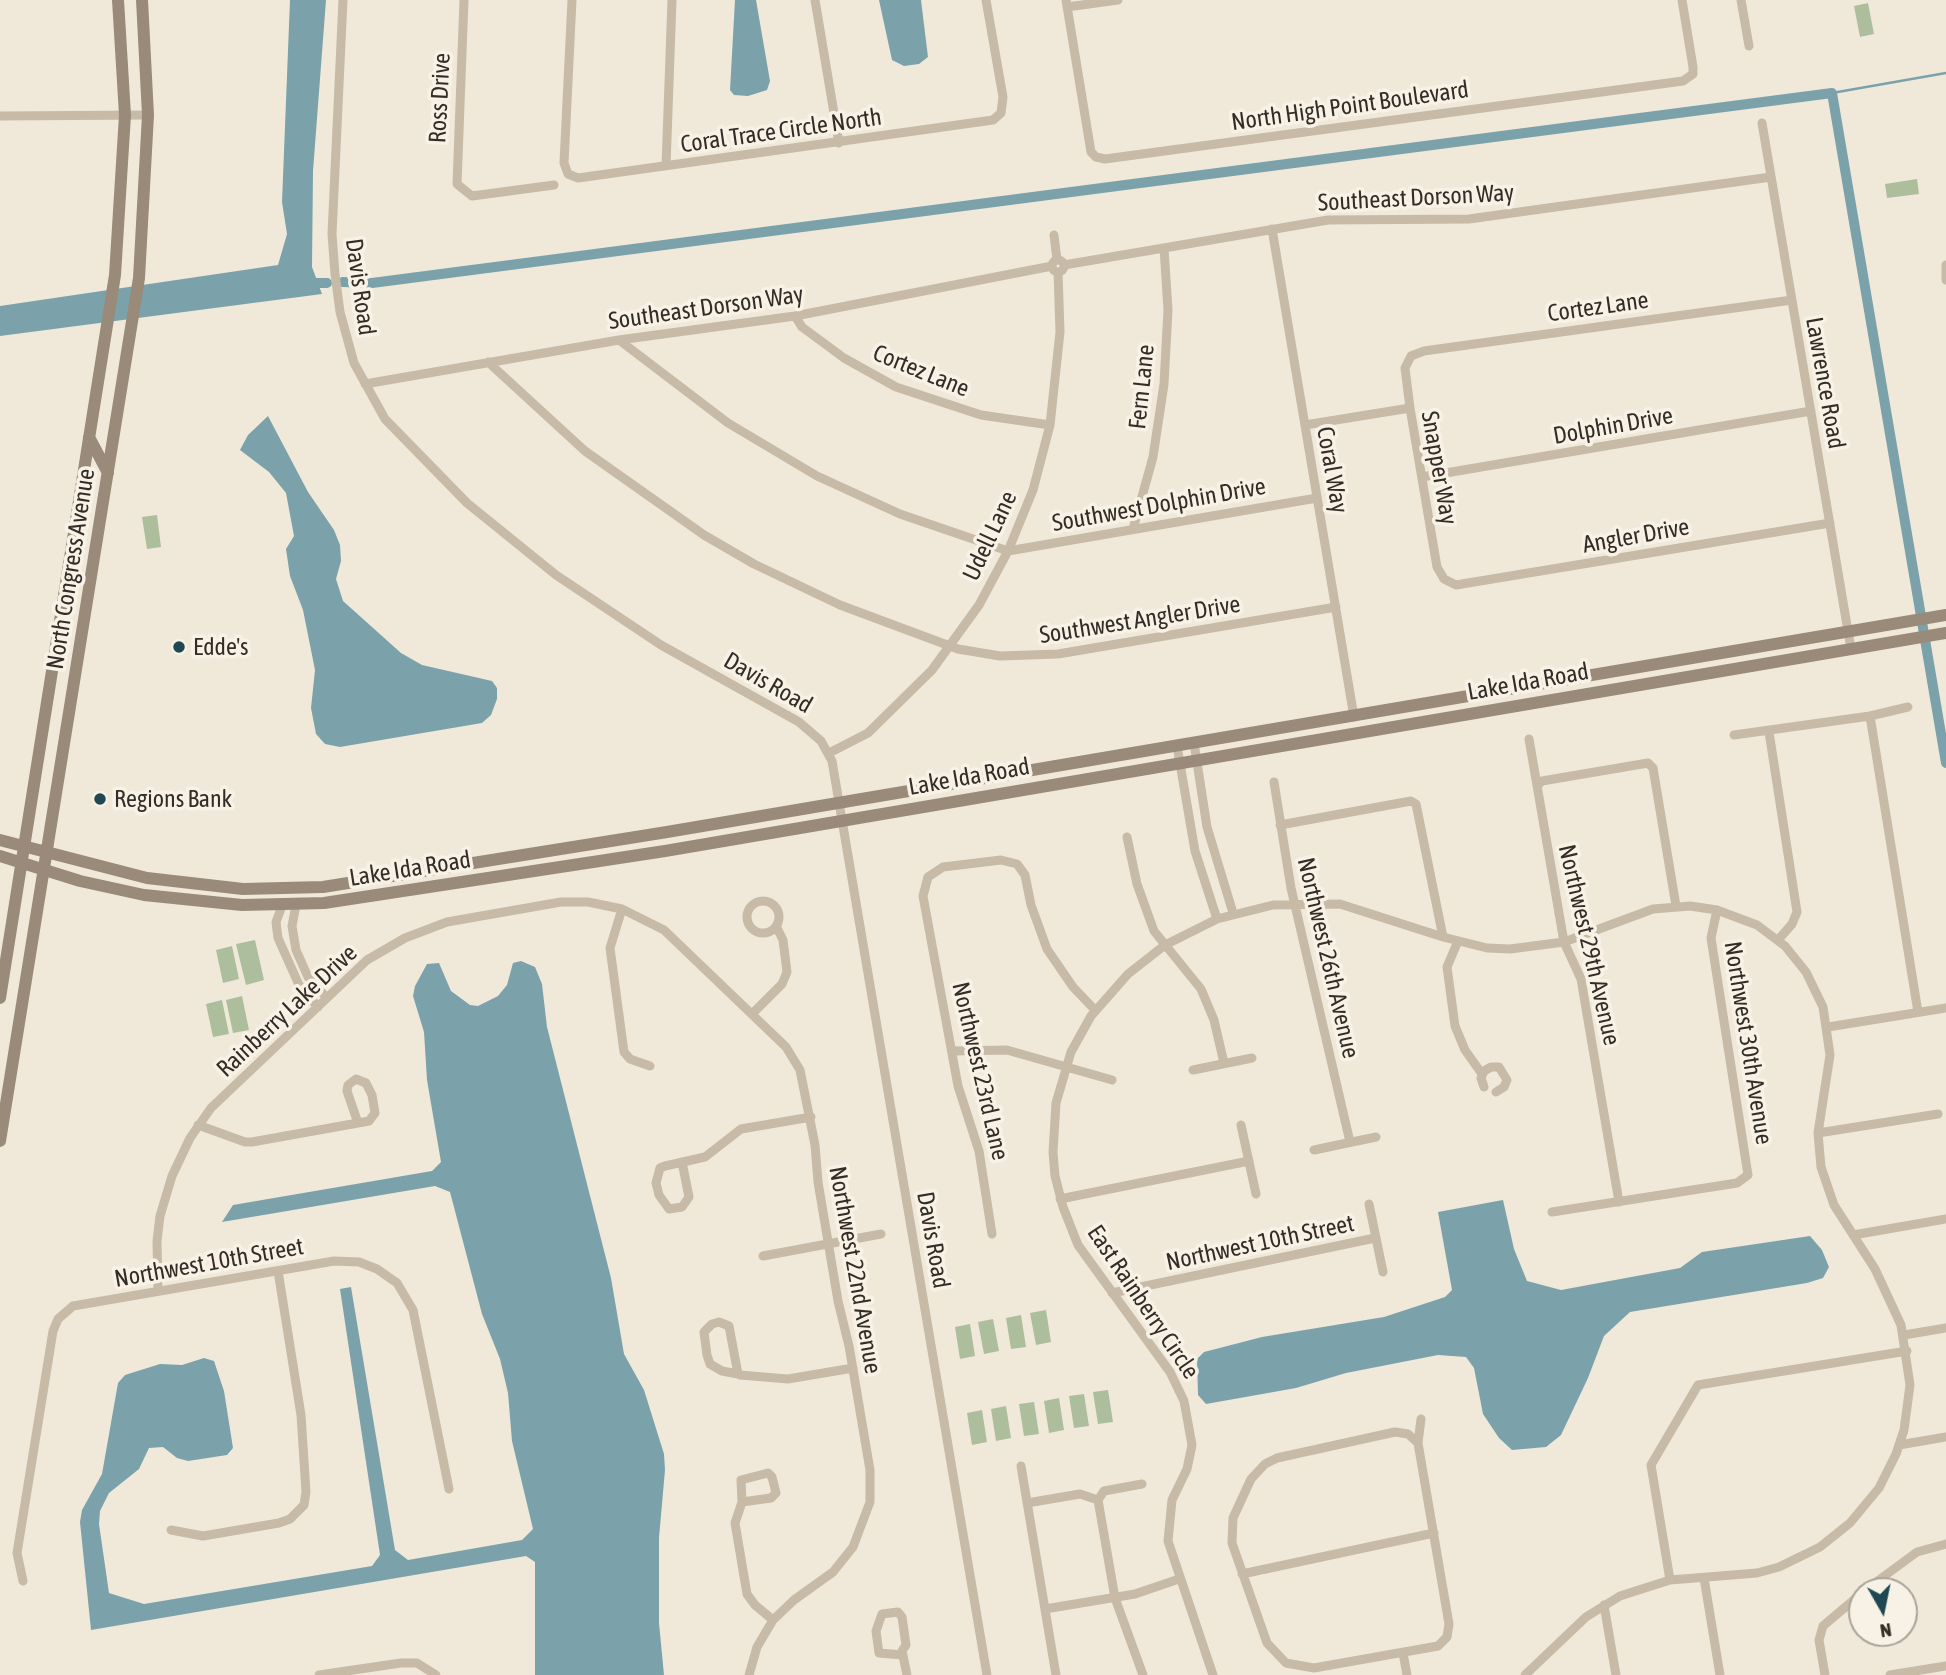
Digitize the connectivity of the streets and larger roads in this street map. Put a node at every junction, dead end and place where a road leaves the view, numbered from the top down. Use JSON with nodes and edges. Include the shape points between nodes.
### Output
{"nodes":[{"id":1,"x":118,"y":0,"type":"edge"},
{"id":2,"x":142,"y":0,"type":"edge"},
{"id":3,"x":343,"y":0,"type":"edge"},
{"id":4,"x":464,"y":0,"type":"edge"},
{"id":5,"x":572,"y":0,"type":"edge"},
{"id":6,"x":672,"y":0,"type":"edge"},
{"id":7,"x":815,"y":0,"type":"edge"},
{"id":8,"x":986,"y":0,"type":"edge"},
{"id":9,"x":1118,"y":0,"type":"edge"},
{"id":10,"x":1682,"y":0,"type":"edge"},
{"id":11,"x":1741,"y":0,"type":"edge"},
{"id":12,"x":1066,"y":3,"type":"edge"},
{"id":13,"x":1749,"y":46,"type":"dead end"},
{"id":14,"x":125,"y":115,"type":"junction"},
{"id":15,"x":148,"y":115,"type":"junction"},
{"id":16,"x":0,"y":116,"type":"edge"},
{"id":17,"x":1762,"y":123,"type":"dead end"},
{"id":18,"x":839,"y":143,"type":"junction"},
{"id":19,"x":666,"y":166,"type":"junction"},
{"id":20,"x":1771,"y":177,"type":"junction"},
{"id":21,"x":554,"y":185,"type":"dead end"},
{"id":22,"x":1272,"y":229,"type":"junction"},
{"id":23,"x":1054,"y":234,"type":"dead end"},
{"id":24,"x":1164,"y":248,"type":"junction"},
{"id":25,"x":1946,"y":265,"type":"edge"},
{"id":26,"x":1058,"y":266,"type":"junction"},
{"id":27,"x":1946,"y":280,"type":"edge"},
{"id":28,"x":1792,"y":300,"type":"junction"},
{"id":29,"x":795,"y":316,"type":"junction"},
{"id":30,"x":619,"y":340,"type":"junction"},
{"id":31,"x":1411,"y":356,"type":"joint"},
{"id":32,"x":488,"y":362,"type":"junction"},
{"id":33,"x":365,"y":384,"type":"junction"},
{"id":34,"x":1410,"y":408,"type":"junction"},
{"id":35,"x":1811,"y":411,"type":"junction"},
{"id":36,"x":1050,"y":425,"type":"junction"},
{"id":37,"x":1305,"y":425,"type":"junction"},
{"id":38,"x":89,"y":437,"type":"junction"},
{"id":39,"x":107,"y":473,"type":"junction"},
{"id":40,"x":1422,"y":478,"type":"junction"},
{"id":41,"x":1317,"y":498,"type":"junction"},
{"id":42,"x":1830,"y":523,"type":"junction"},
{"id":43,"x":1133,"y":528,"type":"junction"},
{"id":44,"x":1008,"y":551,"type":"junction"},
{"id":45,"x":1449,"y":583,"type":"joint"},
{"id":46,"x":1336,"y":607,"type":"junction"},
{"id":47,"x":1943,"y":616,"type":"edge"},
{"id":48,"x":1848,"y":632,"type":"junction"},
{"id":49,"x":1943,"y":634,"type":"edge"},
{"id":50,"x":951,"y":646,"type":"junction"},
{"id":51,"x":1851,"y":649,"type":"junction"},
{"id":52,"x":1908,"y":707,"type":"dead end"},
{"id":53,"x":1870,"y":716,"type":"junction"},
{"id":54,"x":1354,"y":717,"type":"junction"},
{"id":55,"x":1769,"y":732,"type":"junction"},
{"id":56,"x":1734,"y":735,"type":"dead end"},
{"id":57,"x":1529,"y":739,"type":"dead end"},
{"id":58,"x":1194,"y":743,"type":"junction"},
{"id":59,"x":1177,"y":746,"type":"junction"},
{"id":60,"x":829,"y":753,"type":"junction"},
{"id":61,"x":1196,"y":760,"type":"junction"},
{"id":62,"x":1180,"y":762,"type":"junction"},
{"id":63,"x":1273,"y":782,"type":"dead end"},
{"id":64,"x":1537,"y":786,"type":"junction"},
{"id":65,"x":840,"y":803,"type":"junction"},
{"id":66,"x":843,"y":820,"type":"junction"},
{"id":67,"x":1280,"y":825,"type":"junction"},
{"id":68,"x":1128,"y":837,"type":"dead end"},
{"id":69,"x":0,"y":840,"type":"edge"},
{"id":70,"x":584,"y":846,"type":"junction"},
{"id":71,"x":24,"y":847,"type":"junction"},
{"id":72,"x":48,"y":854,"type":"junction"},
{"id":73,"x":0,"y":856,"type":"edge"},
{"id":74,"x":21,"y":863,"type":"junction"},
{"id":75,"x":561,"y":867,"type":"junction"},
{"id":76,"x":46,"y":870,"type":"junction"},
{"id":77,"x":323,"y":887,"type":"junction"},
{"id":78,"x":1297,"y":902,"type":"junction"},
{"id":79,"x":296,"y":905,"type":"junction"},
{"id":80,"x":282,"y":906,"type":"junction"},
{"id":81,"x":1676,"y":906,"type":"junction"},
{"id":82,"x":622,"y":909,"type":"junction"},
{"id":83,"x":1717,"y":910,"type":"junction"},
{"id":84,"x":1233,"y":913,"type":"junction"},
{"id":85,"x":1217,"y":919,"type":"junction"},
{"id":86,"x":776,"y":926,"type":"dead end"},
{"id":87,"x":1443,"y":937,"type":"junction"},
{"id":88,"x":1778,"y":940,"type":"junction"},
{"id":89,"x":1458,"y":941,"type":"junction"},
{"id":90,"x":1564,"y":942,"type":"junction"},
{"id":91,"x":1165,"y":945,"type":"junction"},
{"id":92,"x":0,"y":998,"type":"edge"},
{"id":93,"x":327,"y":998,"type":"junction"},
{"id":94,"x":317,"y":1007,"type":"junction"},
{"id":95,"x":1946,"y":1008,"type":"edge"},
{"id":96,"x":1095,"y":1010,"type":"junction"},
{"id":97,"x":1918,"y":1012,"type":"junction"},
{"id":98,"x":752,"y":1014,"type":"junction"},
{"id":99,"x":1828,"y":1027,"type":"junction"},
{"id":100,"x":952,"y":1051,"type":"junction"},
{"id":101,"x":1252,"y":1058,"type":"dead end"},
{"id":102,"x":1224,"y":1063,"type":"junction"},
{"id":103,"x":650,"y":1066,"type":"dead end"},
{"id":104,"x":1065,"y":1067,"type":"junction"},
{"id":105,"x":1194,"y":1070,"type":"dead end"},
{"id":106,"x":1482,"y":1074,"type":"junction"},
{"id":107,"x":1112,"y":1080,"type":"dead end"},
{"id":108,"x":1484,"y":1087,"type":"dead end"},
{"id":109,"x":1496,"y":1092,"type":"dead end"},
{"id":110,"x":1938,"y":1114,"type":"dead end"},
{"id":111,"x":811,"y":1116,"type":"junction"},
{"id":112,"x":358,"y":1123,"type":"junction"},
{"id":113,"x":198,"y":1125,"type":"junction"},
{"id":114,"x":1241,"y":1125,"type":"dead end"},
{"id":115,"x":1818,"y":1133,"type":"junction"},
{"id":116,"x":1376,"y":1137,"type":"dead end"},
{"id":117,"x":0,"y":1141,"type":"edge"},
{"id":118,"x":1350,"y":1142,"type":"junction"},
{"id":119,"x":1314,"y":1150,"type":"dead end"},
{"id":120,"x":1248,"y":1161,"type":"junction"},
{"id":121,"x":682,"y":1163,"type":"junction"},
{"id":122,"x":1256,"y":1195,"type":"dead end"},
{"id":123,"x":1060,"y":1199,"type":"junction"},
{"id":124,"x":1619,"y":1202,"type":"junction"},
{"id":125,"x":1368,"y":1204,"type":"dead end"},
{"id":126,"x":1552,"y":1212,"type":"dead end"},
{"id":127,"x":1946,"y":1219,"type":"edge"},
{"id":128,"x":881,"y":1234,"type":"dead end"},
{"id":129,"x":992,"y":1234,"type":"dead end"},
{"id":130,"x":1853,"y":1235,"type":"junction"},
{"id":131,"x":1375,"y":1238,"type":"junction"},
{"id":132,"x":828,"y":1243,"type":"junction"},
{"id":133,"x":763,"y":1255,"type":"dead end"},
{"id":134,"x":278,"y":1271,"type":"junction"},
{"id":135,"x":1382,"y":1272,"type":"dead end"},
{"id":136,"x":158,"y":1291,"type":"junction"},
{"id":137,"x":1112,"y":1293,"type":"junction"},
{"id":138,"x":1946,"y":1328,"type":"edge"},
{"id":139,"x":1904,"y":1335,"type":"junction"},
{"id":140,"x":1907,"y":1351,"type":"junction"},
{"id":141,"x":853,"y":1368,"type":"junction"},
{"id":142,"x":738,"y":1374,"type":"junction"},
{"id":143,"x":1421,"y":1419,"type":"dead end"},
{"id":144,"x":1946,"y":1437,"type":"edge"},
{"id":145,"x":1418,"y":1443,"type":"junction"},
{"id":146,"x":1899,"y":1444,"type":"junction"},
{"id":147,"x":1021,"y":1466,"type":"dead end"},
{"id":148,"x":1142,"y":1484,"type":"dead end"},
{"id":149,"x":449,"y":1489,"type":"dead end"},
{"id":150,"x":1098,"y":1500,"type":"junction"},
{"id":151,"x":742,"y":1502,"type":"dead end"},
{"id":152,"x":1027,"y":1503,"type":"junction"},
{"id":153,"x":171,"y":1530,"type":"dead end"},
{"id":154,"x":1434,"y":1533,"type":"junction"},
{"id":155,"x":1946,"y":1544,"type":"edge"},
{"id":156,"x":1242,"y":1574,"type":"junction"},
{"id":157,"x":1883,"y":1577,"type":"edge"},
{"id":158,"x":1704,"y":1578,"type":"junction"},
{"id":159,"x":1179,"y":1579,"type":"junction"},
{"id":160,"x":1670,"y":1580,"type":"junction"},
{"id":161,"x":23,"y":1581,"type":"dead end"},
{"id":162,"x":1115,"y":1598,"type":"junction"},
{"id":163,"x":1604,"y":1605,"type":"junction"},
{"id":164,"x":1848,"y":1605,"type":"edge"},
{"id":165,"x":1045,"y":1609,"type":"junction"},
{"id":166,"x":773,"y":1620,"type":"junction"},
{"id":167,"x":1403,"y":1653,"type":"junction"},
{"id":168,"x":903,"y":1655,"type":"junction"},
{"id":169,"x":1946,"y":1666,"type":"edge"},
{"id":170,"x":320,"y":1675,"type":"edge"},
{"id":171,"x":436,"y":1675,"type":"edge"},
{"id":172,"x":749,"y":1675,"type":"edge"},
{"id":173,"x":907,"y":1675,"type":"edge"},
{"id":174,"x":987,"y":1675,"type":"edge"},
{"id":175,"x":1056,"y":1675,"type":"edge"},
{"id":176,"x":1143,"y":1675,"type":"edge"},
{"id":177,"x":1213,"y":1675,"type":"edge"},
{"id":178,"x":1407,"y":1675,"type":"edge"},
{"id":179,"x":1525,"y":1675,"type":"edge"},
{"id":180,"x":1616,"y":1675,"type":"edge"},
{"id":181,"x":1720,"y":1675,"type":"edge"},
{"id":182,"x":1825,"y":1675,"type":"edge"},
{"id":183,"x":1891,"y":1675,"type":"edge"}],
"edges":[{"from":1,"to":14,"type":"street","name":"North Congress Avenue"},
{"from":2,"to":15,"type":"street","name":"North Congress Avenue"},
{"from":3,"to":33,"type":"street","name":"Davis Road","via":[[332,234],[340,312],[354,363]]},
{"from":4,"to":21,"type":"street","name":"Ross Drive","via":[[455,178],[466,193],[478,196]]},
{"from":5,"to":19,"type":"street","name":"Coral Trace Circle North","via":[[564,163],[568,174],[578,178]]},
{"from":6,"to":19,"type":"street"},
{"from":7,"to":18,"type":"street"},
{"from":8,"to":18,"type":"street","name":"Coral Trace Circle North","via":[[1003,97],[998,117]]},
{"from":9,"to":12,"type":"street"},
{"from":10,"to":12,"type":"street","name":"North High Point Boulevard","via":[[1693,67],[1693,74],[1683,81],[1105,159],[1091,152]]},
{"from":11,"to":13,"type":"street"},
{"from":14,"to":15,"type":"street"},
{"from":14,"to":16,"type":"street"},
{"from":14,"to":38,"type":"street","name":"North Congress Avenue","via":[[115,275]]},
{"from":15,"to":39,"type":"street","name":"North Congress Avenue","via":[[139,278]]},
{"from":17,"to":20,"type":"street","name":"Lawrence Road"},
{"from":18,"to":19,"type":"street","name":"Coral Trace Circle North"},
{"from":20,"to":22,"type":"street","name":"Southeast Dorson Way","via":[[1469,219],[1328,220]]},
{"from":20,"to":28,"type":"street","name":"Lawrence Road"},
{"from":22,"to":24,"type":"street","name":"Southeast Dorson Way"},
{"from":22,"to":37,"type":"street","name":"Coral Way"},
{"from":23,"to":26,"type":"street","name":"Udell Lane"},
{"from":24,"to":26,"type":"street","name":"Southeast Dorson Way"},
{"from":24,"to":43,"type":"street","name":"Fern Lane","via":[[1168,310],[1164,384],[1153,457]]},
{"from":25,"to":27,"type":"street"},
{"from":26,"to":29,"type":"street","name":"Southeast Dorson Way"},
{"from":26,"to":36,"type":"street","name":"Udell Lane","via":[[1060,332]]},
{"from":28,"to":31,"type":"street","name":"Cortez Lane"},
{"from":28,"to":35,"type":"street","name":"Lawrence Road"},
{"from":29,"to":30,"type":"street","name":"Southeast Dorson Way"},
{"from":29,"to":36,"type":"street","name":"Cortez Lane","via":[[802,327],[844,358],[896,387],[981,415]]},
{"from":30,"to":32,"type":"street","name":"Southeast Dorson Way"},
{"from":30,"to":44,"type":"street","via":[[728,424],[817,476],[900,514]]},
{"from":31,"to":34,"type":"street","name":"Snapper Way","via":[[1404,375]]},
{"from":32,"to":33,"type":"street","name":"Southeast Dorson Way"},
{"from":32,"to":50,"type":"street","name":"Southwest Angler Drive","via":[[585,452],[704,534],[840,606]]},
{"from":33,"to":60,"type":"street","name":"Davis Road","via":[[402,440],[511,540],[618,618],[799,722]]},
{"from":34,"to":37,"type":"street"},
{"from":34,"to":40,"type":"street","name":"Snapper Way"},
{"from":35,"to":40,"type":"street","name":"Dolphin Drive"},
{"from":35,"to":42,"type":"street","name":"Lawrence Road"},
{"from":36,"to":44,"type":"street","name":"Udell Lane","via":[[1033,490]]},
{"from":37,"to":41,"type":"street","name":"Coral Way"},
{"from":38,"to":39,"type":"street"},
{"from":38,"to":71,"type":"street","name":"North Congress Avenue"},
{"from":39,"to":72,"type":"street","name":"North Congress Avenue"},
{"from":40,"to":45,"type":"street","name":"Snapper Way","via":[[1437,567]]},
{"from":41,"to":43,"type":"street","name":"Southwest Dolphin Drive"},
{"from":41,"to":46,"type":"street","name":"Coral Way"},
{"from":42,"to":45,"type":"street","name":"Angler Drive","via":[[1463,585]]},
{"from":42,"to":48,"type":"street","name":"Lawrence Road"},
{"from":43,"to":44,"type":"street","name":"Southwest Dolphin Drive"},
{"from":44,"to":50,"type":"street","name":"Udell Lane"},
{"from":46,"to":50,"type":"street","name":"Southwest Angler Drive","via":[[1033,657],[991,655]]},
{"from":46,"to":54,"type":"street","name":"Coral Way"},
{"from":47,"to":48,"type":"street","name":"Lake Ida Road"},
{"from":48,"to":51,"type":"street","name":"Lawrence Road"},
{"from":48,"to":54,"type":"street","name":"Lake Ida Road"},
{"from":49,"to":51,"type":"street","name":"Lake Ida Road"},
{"from":50,"to":60,"type":"street","name":"Udell Lane","via":[[885,719]]},
{"from":51,"to":61,"type":"street","name":"Lake Ida Road"},
{"from":52,"to":53,"type":"street"},
{"from":53,"to":55,"type":"street"},
{"from":53,"to":97,"type":"street"},
{"from":54,"to":58,"type":"street","name":"Lake Ida Road"},
{"from":55,"to":56,"type":"street"},
{"from":55,"to":88,"type":"street","via":[[1797,912]]},
{"from":57,"to":64,"type":"street","name":"Northwest 29th Avenue"},
{"from":58,"to":59,"type":"street","name":"Lake Ida Road"},
{"from":58,"to":61,"type":"street"},
{"from":59,"to":62,"type":"street"},
{"from":59,"to":65,"type":"street","name":"Lake Ida Road"},
{"from":60,"to":65,"type":"street","name":"Davis Road"},
{"from":61,"to":62,"type":"street","name":"Lake Ida Road"},
{"from":61,"to":84,"type":"street","via":[[1207,827]]},
{"from":62,"to":66,"type":"street","name":"Lake Ida Road"},
{"from":62,"to":85,"type":"street","via":[[1195,851]]},
{"from":63,"to":67,"type":"street","name":"Northwest 26th Avenue"},
{"from":64,"to":81,"type":"street","via":[[1542,781],[1648,763],[1653,768]]},
{"from":64,"to":90,"type":"street","name":"Northwest 29th Avenue"},
{"from":65,"to":66,"type":"street","name":"Davis Road"},
{"from":65,"to":70,"type":"street","name":"Lake Ida Road"},
{"from":66,"to":75,"type":"street","name":"Lake Ida Road"},
{"from":66,"to":174,"type":"street","name":"Davis Road"},
{"from":67,"to":78,"type":"street","name":"Northwest 26th Avenue"},
{"from":67,"to":87,"type":"street","via":[[1410,801],[1416,804]]},
{"from":68,"to":91,"type":"street","via":[[1144,908]]},
{"from":69,"to":71,"type":"street","name":"Lake Ida Road"},
{"from":70,"to":75,"type":"street","via":[[581,854]]},
{"from":70,"to":77,"type":"street","name":"Lake Ida Road"},
{"from":71,"to":72,"type":"street","name":"Lake Ida Road"},
{"from":71,"to":74,"type":"street","name":"North Congress Avenue"},
{"from":72,"to":76,"type":"street","name":"North Congress Avenue"},
{"from":72,"to":77,"type":"street","name":"Lake Ida Road","via":[[117,873],[204,886]]},
{"from":73,"to":74,"type":"street","name":"Lake Ida Road"},
{"from":74,"to":76,"type":"street","name":"Lake Ida Road"},
{"from":74,"to":92,"type":"street","name":"North Congress Avenue"},
{"from":75,"to":79,"type":"street","name":"Lake Ida Road"},
{"from":76,"to":80,"type":"street","name":"Lake Ida Road","via":[[144,895],[209,904]]},
{"from":76,"to":117,"type":"street","name":"North Congress Avenue"},
{"from":77,"to":80,"type":"street"},
{"from":78,"to":84,"type":"street","name":"East Rainberry Circle"},
{"from":78,"to":87,"type":"street","name":"East Rainberry Circle","via":[[1340,904]]},
{"from":78,"to":118,"type":"street","name":"Northwest 26th Avenue"},
{"from":79,"to":80,"type":"street","name":"Lake Ida Road"},
{"from":79,"to":93,"type":"street","via":[[292,926],[296,950],[307,977]]},
{"from":80,"to":94,"type":"street","via":[[276,922],[278,938],[299,985]]},
{"from":81,"to":83,"type":"street","name":"East Rainberry Circle"},
{"from":81,"to":90,"type":"street","name":"East Rainberry Circle","via":[[1632,914]]},
{"from":82,"to":93,"type":"street","name":"Rainberry Lake Drive","via":[[561,902],[447,922],[405,937],[367,960]]},
{"from":82,"to":98,"type":"street","name":"Northwest 22nd Avenue","via":[[664,930]]},
{"from":82,"to":103,"type":"street","via":[[610,955],[624,1052],[629,1059]]},
{"from":83,"to":88,"type":"street","name":"East Rainberry Circle","via":[[1745,919]]},
{"from":83,"to":124,"type":"street","name":"Northwest 30th Avenue","via":[[1711,938],[1749,1168],[1743,1180]]},
{"from":84,"to":85,"type":"street","name":"East Rainberry Circle"},
{"from":85,"to":91,"type":"street","name":"East Rainberry Circle"},
{"from":86,"to":98,"type":"street","via":[[783,940],[787,972],[782,984]]},
{"from":87,"to":89,"type":"street","name":"East Rainberry Circle"},
{"from":88,"to":99,"type":"street","name":"East Rainberry Circle","via":[[1806,972]]},
{"from":89,"to":90,"type":"street","name":"East Rainberry Circle","via":[[1510,949]]},
{"from":89,"to":106,"type":"street","via":[[1447,967],[1455,1026]]},
{"from":90,"to":124,"type":"street","name":"Northwest 29th Avenue","via":[[1581,979]]},
{"from":91,"to":96,"type":"street","name":"East Rainberry Circle","via":[[1128,974]]},
{"from":91,"to":102,"type":"street","via":[[1201,989]]},
{"from":93,"to":94,"type":"street","name":"Rainberry Lake Drive"},
{"from":94,"to":113,"type":"street","name":"Rainberry Lake Drive"},
{"from":95,"to":97,"type":"street"},
{"from":96,"to":100,"type":"street","name":"Northwest 23rd Lane","via":[[1073,988],[1047,949],[1022,869],[1001,860],[943,867],[928,877],[923,895]]},
{"from":96,"to":104,"type":"street","name":"East Rainberry Circle"},
{"from":97,"to":99,"type":"street"},
{"from":98,"to":111,"type":"street","name":"Northwest 22nd Avenue","via":[[794,1058],[805,1083]]},
{"from":99,"to":115,"type":"street","name":"East Rainberry Circle","via":[[1829,1074]]},
{"from":100,"to":104,"type":"street","via":[[1007,1050]]},
{"from":100,"to":129,"type":"street","name":"Northwest 23rd Lane","via":[[979,1151]]},
{"from":101,"to":102,"type":"street"},
{"from":102,"to":105,"type":"street"},
{"from":104,"to":107,"type":"street"},
{"from":104,"to":123,"type":"street","name":"East Rainberry Circle","via":[[1053,1128]]},
{"from":106,"to":108,"type":"street"},
{"from":106,"to":109,"type":"street","via":[[1491,1067],[1505,1072],[1506,1084]]},
{"from":110,"to":115,"type":"street"},
{"from":111,"to":121,"type":"street","via":[[741,1129],[712,1154]]},
{"from":111,"to":132,"type":"street","name":"Northwest 22nd Avenue"},
{"from":112,"to":112,"type":"street","via":[[369,1121],[374,1113],[366,1083],[356,1079],[347,1091]]},
{"from":112,"to":113,"type":"street","via":[[245,1142]]},
{"from":113,"to":136,"type":"street","name":"Rainberry Lake Drive","via":[[163,1204],[156,1241]]},
{"from":114,"to":120,"type":"street"},
{"from":115,"to":130,"type":"street","name":"East Rainberry Circle","via":[[1826,1186]]},
{"from":116,"to":118,"type":"street"},
{"from":118,"to":119,"type":"street"},
{"from":120,"to":122,"type":"street"},
{"from":120,"to":123,"type":"street"},
{"from":121,"to":121,"type":"street","via":[[665,1166],[657,1174],[659,1195],[669,1209],[682,1207],[689,1197]]},
{"from":123,"to":137,"type":"street","name":"East Rainberry Circle","via":[[1079,1245]]},
{"from":124,"to":126,"type":"street"},
{"from":125,"to":131,"type":"street","name":"Northwest 10th Street"},
{"from":127,"to":130,"type":"street"},
{"from":128,"to":132,"type":"street"},
{"from":130,"to":139,"type":"street","name":"East Rainberry Circle","via":[[1886,1290]]},
{"from":131,"to":135,"type":"street","name":"Northwest 10th Street"},
{"from":131,"to":137,"type":"street","name":"Northwest 10th Street"},
{"from":132,"to":133,"type":"street"},
{"from":132,"to":141,"type":"street","name":"Northwest 22nd Avenue"},
{"from":134,"to":136,"type":"street","name":"Northwest 10th Street"},
{"from":134,"to":149,"type":"street","name":"Northwest 10th Street","via":[[334,1261],[365,1264],[397,1283],[413,1310]]},
{"from":134,"to":153,"type":"street","via":[[301,1415],[304,1505],[279,1523],[203,1535]]},
{"from":136,"to":161,"type":"street","name":"Northwest 10th Street","via":[[73,1306],[62,1313],[53,1331],[18,1553]]},
{"from":137,"to":159,"type":"street","name":"East Rainberry Circle","via":[[1170,1372],[1189,1417],[1190,1457],[1172,1500],[1167,1527]]},
{"from":138,"to":139,"type":"street"},
{"from":139,"to":140,"type":"street","name":"East Rainberry Circle"},
{"from":140,"to":146,"type":"street","name":"East Rainberry Circle","via":[[1908,1408]]},
{"from":140,"to":160,"type":"street","via":[[1698,1385],[1651,1465]]},
{"from":141,"to":142,"type":"street","via":[[788,1379]]},
{"from":141,"to":166,"type":"street","name":"Northwest 22nd Avenue","via":[[870,1470],[866,1518],[844,1560]]},
{"from":142,"to":142,"type":"street","via":[[710,1364],[705,1332],[712,1324],[729,1326]]},
{"from":143,"to":145,"type":"street"},
{"from":144,"to":146,"type":"street"},
{"from":145,"to":154,"type":"street"},
{"from":145,"to":156,"type":"street","via":[[1408,1434],[1395,1432],[1277,1458],[1255,1473],[1231,1524]]},
{"from":146,"to":158,"type":"street","name":"East Rainberry Circle","via":[[1890,1468],[1865,1506],[1820,1547],[1757,1573]]},
{"from":147,"to":152,"type":"street"},
{"from":148,"to":150,"type":"street","via":[[1104,1491]]},
{"from":150,"to":152,"type":"street","via":[[1080,1494]]},
{"from":150,"to":162,"type":"street"},
{"from":151,"to":166,"type":"street","via":[[735,1523],[747,1594]]},
{"from":152,"to":165,"type":"street"},
{"from":154,"to":156,"type":"street"},
{"from":154,"to":167,"type":"street","via":[[1449,1631],[1438,1646]]},
{"from":155,"to":157,"type":"street","via":[[1917,1552]]},
{"from":156,"to":167,"type":"street","via":[[1270,1649],[1286,1663],[1300,1668]]},
{"from":158,"to":160,"type":"street","name":"East Rainberry Circle"},
{"from":158,"to":181,"type":"street"},
{"from":159,"to":162,"type":"street"},
{"from":159,"to":177,"type":"street","name":"East Rainberry Circle"},
{"from":160,"to":163,"type":"street","name":"East Rainberry Circle"},
{"from":162,"to":165,"type":"street"},
{"from":162,"to":176,"type":"street"},
{"from":163,"to":179,"type":"street","name":"East Rainberry Circle","via":[[1568,1632]]},
{"from":163,"to":180,"type":"street"},
{"from":164,"to":182,"type":"street","via":[[1823,1626],[1819,1640]]},
{"from":165,"to":175,"type":"street"},
{"from":166,"to":172,"type":"street","name":"Northwest 22nd Avenue","via":[[757,1647]]},
{"from":167,"to":178,"type":"street"},
{"from":168,"to":168,"type":"street","via":[[902,1617],[898,1612],[882,1614],[876,1631],[879,1653]]},
{"from":168,"to":173,"type":"street"},
{"from":169,"to":183,"type":"street"},
{"from":170,"to":171,"type":"street","via":[[401,1663],[416,1664]]}]}
